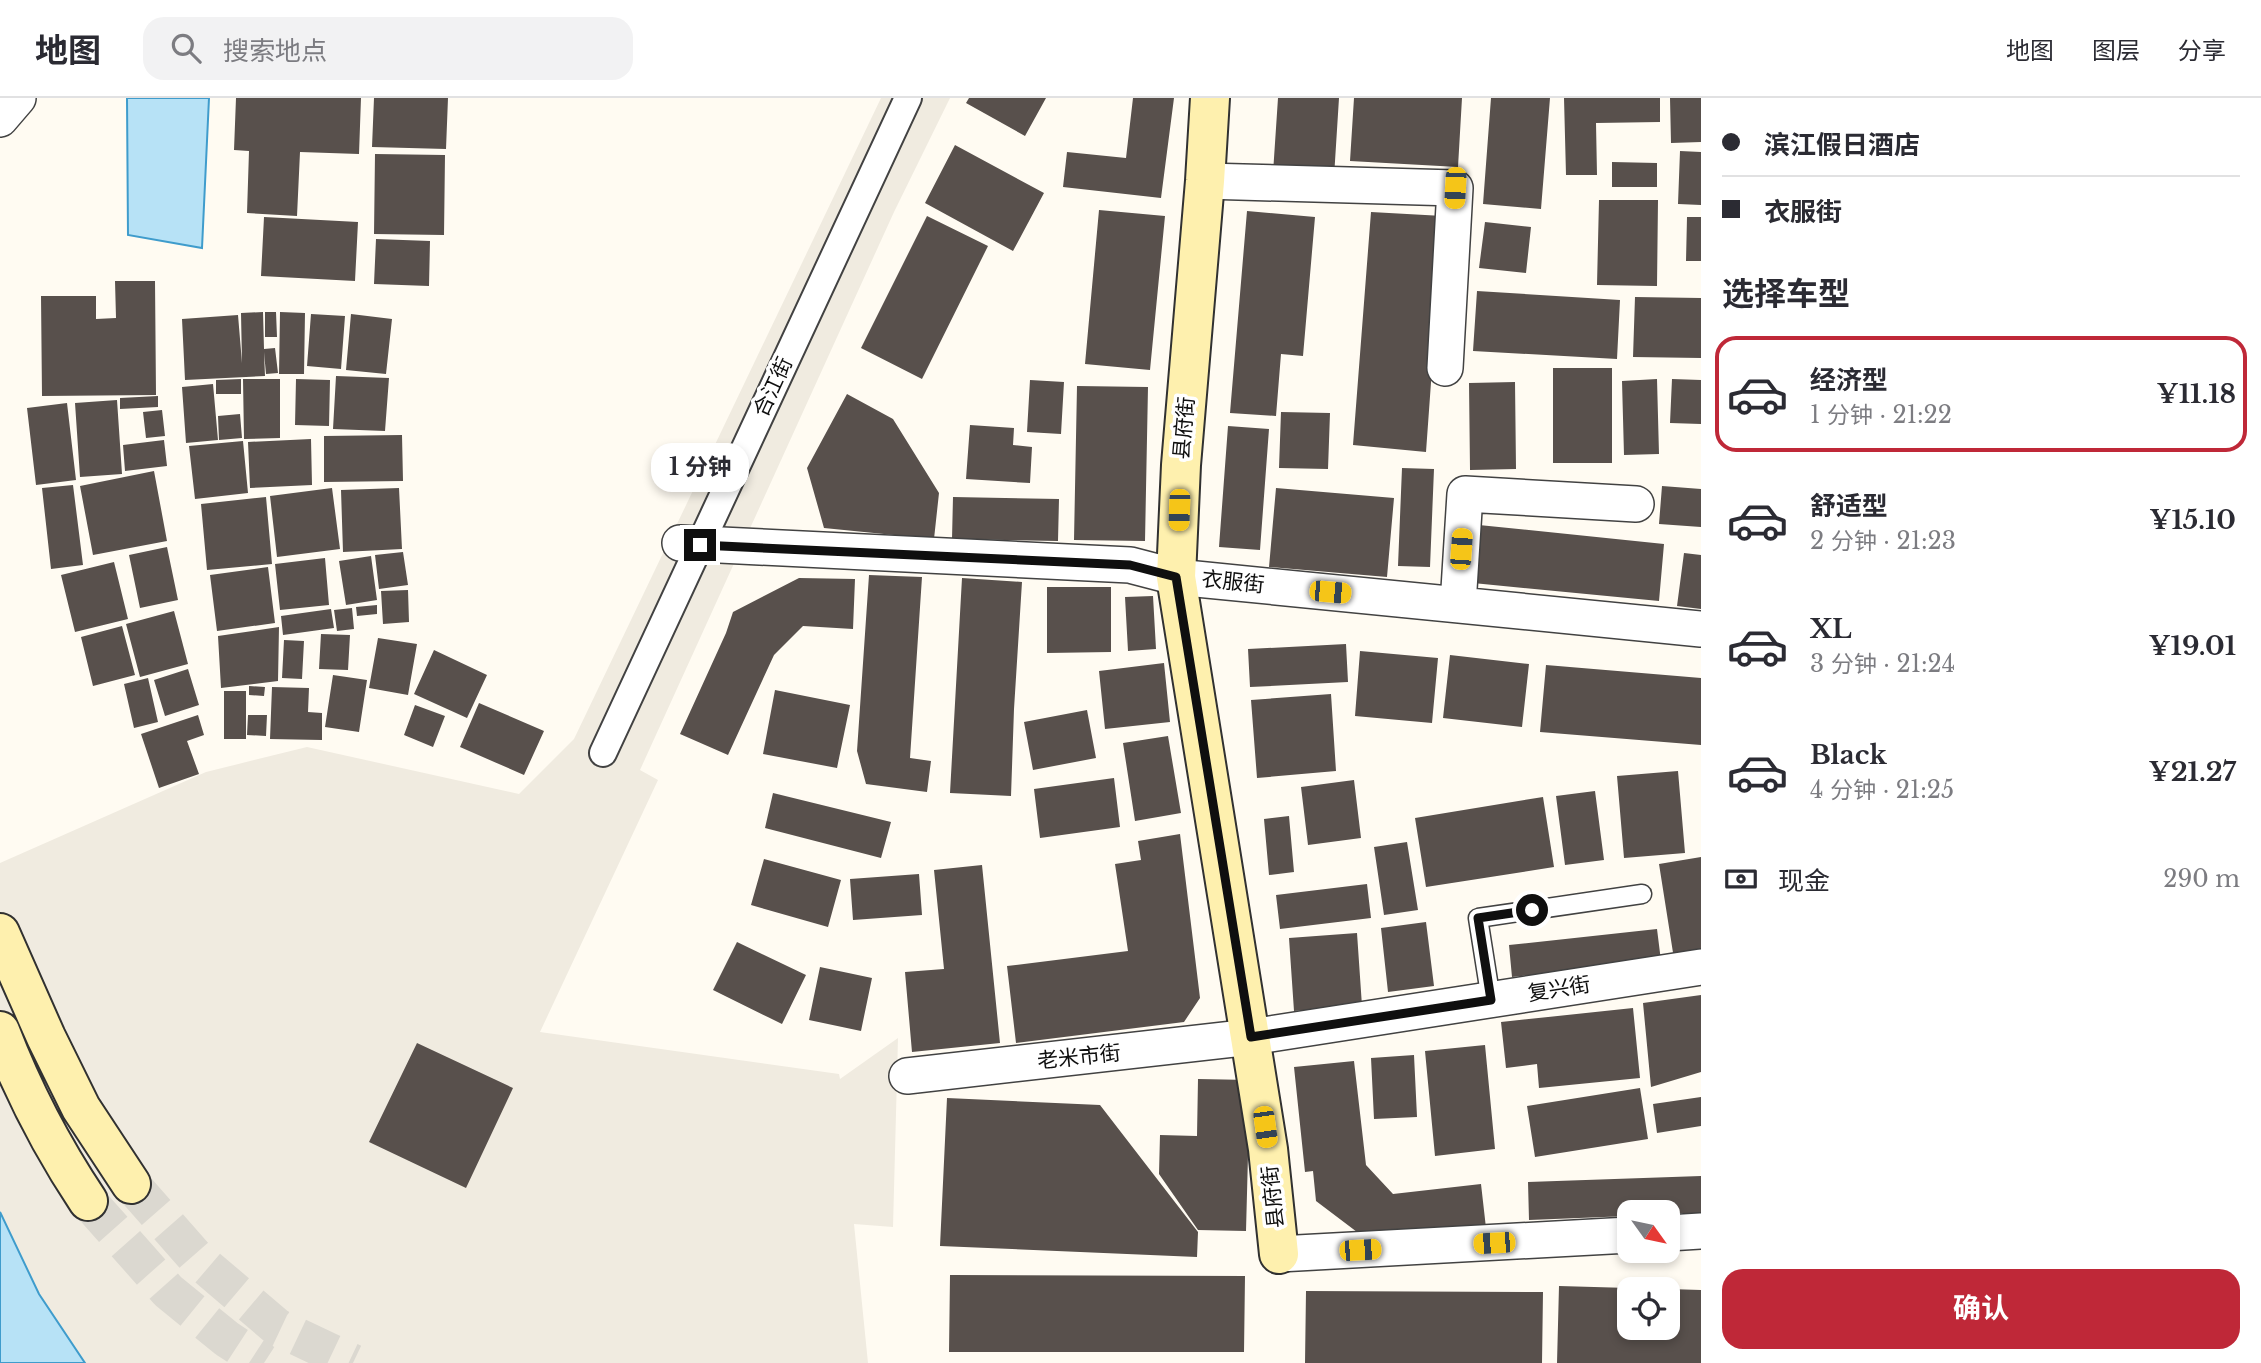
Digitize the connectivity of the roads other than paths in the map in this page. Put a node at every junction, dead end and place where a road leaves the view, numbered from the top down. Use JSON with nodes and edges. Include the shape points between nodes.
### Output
{"nodes":[{"id":1,"x":18,"y":98,"type":"edge"},
{"id":2,"x":908,"y":98,"type":"edge"},
{"id":3,"x":1210,"y":98,"type":"edge"},
{"id":4,"x":0,"y":119,"type":"edge"},
{"id":5,"x":1205,"y":181,"type":"junction"},
{"id":6,"x":1445,"y":368,"type":"dead end"},
{"id":7,"x":1636,"y":504,"type":"dead end"},
{"id":8,"x":690,"y":544,"type":"junction"},
{"id":9,"x":1176,"y":577,"type":"junction"},
{"id":10,"x":1458,"y":605,"type":"junction"},
{"id":11,"x":1701,"y":629,"type":"edge"},
{"id":12,"x":603,"y":753,"type":"dead end"},
{"id":13,"x":1642,"y":894,"type":"dead end"},
{"id":14,"x":0,"y":933,"type":"edge"},
{"id":15,"x":1701,"y":967,"type":"edge"},
{"id":16,"x":1491,"y":1000,"type":"junction"},
{"id":17,"x":0,"y":1031,"type":"edge"},
{"id":18,"x":1251,"y":1037,"type":"junction"},
{"id":19,"x":906,"y":1076,"type":"dead end"},
{"id":20,"x":131,"y":1184,"type":"tunnel mouth"},
{"id":21,"x":88,"y":1201,"type":"tunnel mouth"},
{"id":22,"x":1701,"y":1231,"type":"edge"},
{"id":23,"x":1680,"y":1232,"type":"edge"},
{"id":24,"x":1617,"y":1236,"type":"edge"},
{"id":25,"x":1279,"y":1254,"type":"joint"}],
"edges":[{"from":1,"to":4,"type":"street"},
{"from":2,"to":8,"type":"street","name":"合江街"},
{"from":3,"to":5,"type":"main road","name":"县府街"},
{"from":5,"to":6,"type":"street","via":[[1455,188]]},
{"from":5,"to":9,"type":"main road","name":"县府街"},
{"from":7,"to":10,"type":"street","via":[[1465,494]]},
{"from":8,"to":9,"type":"street","name":"衣服街","via":[[1130,565]]},
{"from":8,"to":12,"type":"street","name":"合江街"},
{"from":9,"to":10,"type":"street","name":"衣服街"},
{"from":9,"to":18,"type":"main road","name":"县府街"},
{"from":10,"to":11,"type":"street","name":"衣服街"},
{"from":13,"to":16,"type":"lane","via":[[1478,918]]},
{"from":14,"to":20,"type":"main road","via":[[81,1108]]},
{"from":15,"to":16,"type":"street","name":"复兴街"},
{"from":16,"to":18,"type":"street","name":"复兴街"},
{"from":17,"to":21,"type":"main road","via":[[18,1078],[61,1161]]},
{"from":18,"to":19,"type":"street","name":"老米市街"},
{"from":18,"to":25,"type":"main road","name":"县府街"},
{"from":22,"to":23,"type":"street"},
{"from":24,"to":25,"type":"street"}]}
